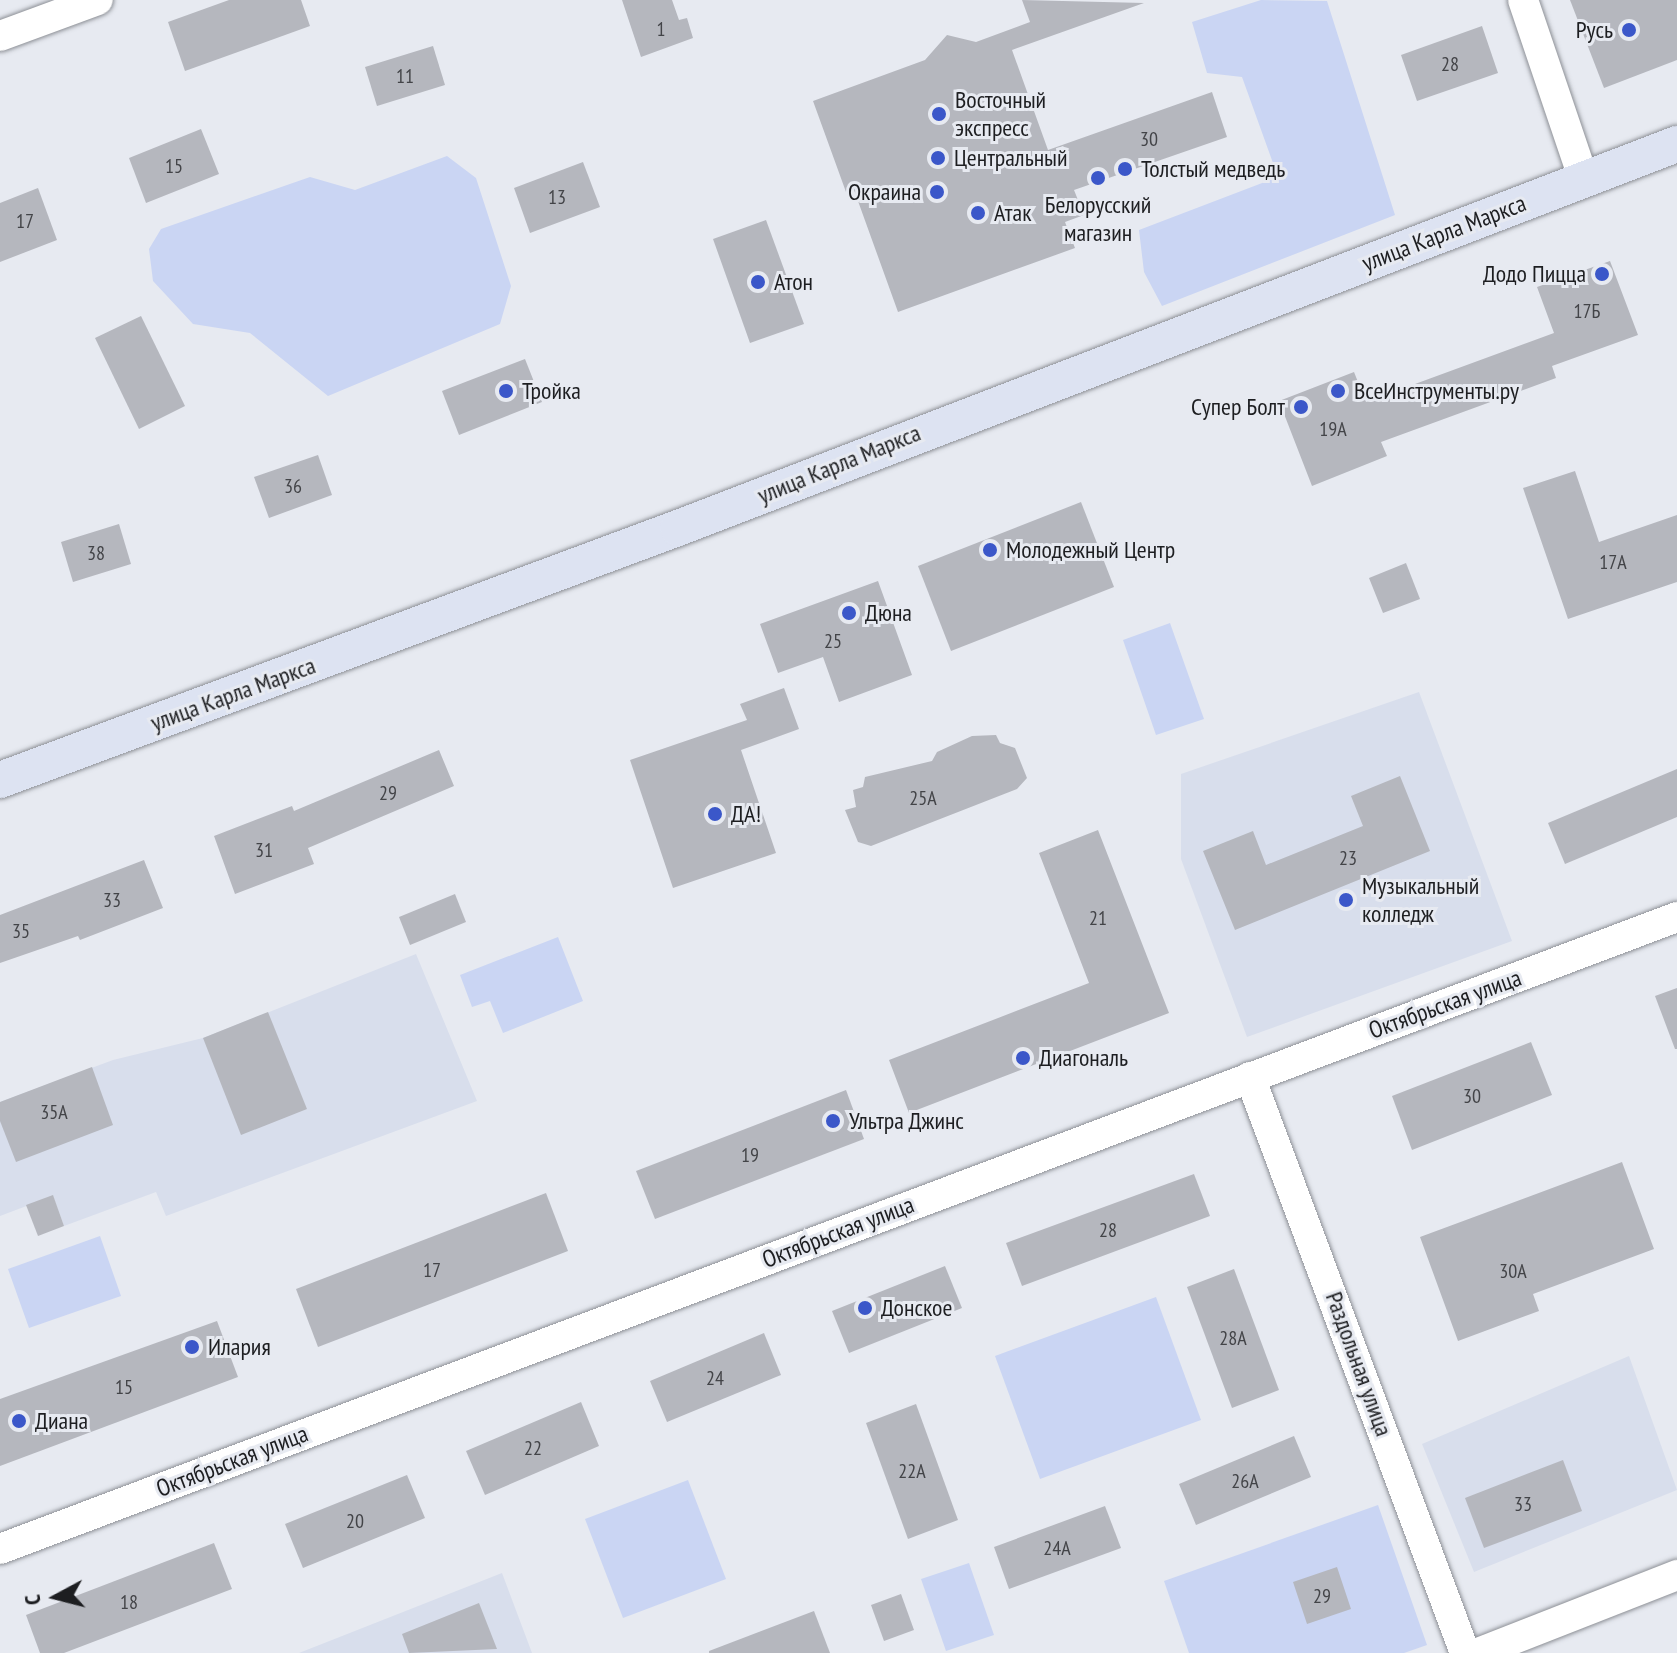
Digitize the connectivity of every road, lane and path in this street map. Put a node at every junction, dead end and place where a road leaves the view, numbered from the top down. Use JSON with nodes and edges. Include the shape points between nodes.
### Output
{"nodes":[{"id":1,"x":98,"y":0,"type":"edge"},
{"id":2,"x":1523,"y":0,"type":"edge"},
{"id":3,"x":0,"y":36,"type":"edge"},
{"id":4,"x":1677,"y":144,"type":"edge"},
{"id":5,"x":1584,"y":180,"type":"junction"},
{"id":6,"x":0,"y":780,"type":"edge"},
{"id":7,"x":1677,"y":917,"type":"edge"},
{"id":8,"x":1250,"y":1077,"type":"junction"},
{"id":9,"x":0,"y":1549,"type":"edge"},
{"id":10,"x":1677,"y":1575,"type":"edge"},
{"id":11,"x":1465,"y":1653,"type":"edge"},
{"id":12,"x":1478,"y":1653,"type":"edge"}],
"edges":[{"from":1,"to":3,"type":"street"},
{"from":2,"to":5,"type":"street"},
{"from":4,"to":5,"type":"main road","name":"улица Карла Маркса"},
{"from":5,"to":6,"type":"main road","name":"улица Карла Маркса","via":[[678,528]]},
{"from":7,"to":8,"type":"street","name":"Октябрьская улица"},
{"from":8,"to":9,"type":"street","name":"Октябрьская улица"},
{"from":8,"to":11,"type":"street","name":"Раздольная улица"},
{"from":10,"to":12,"type":"street"}]}
